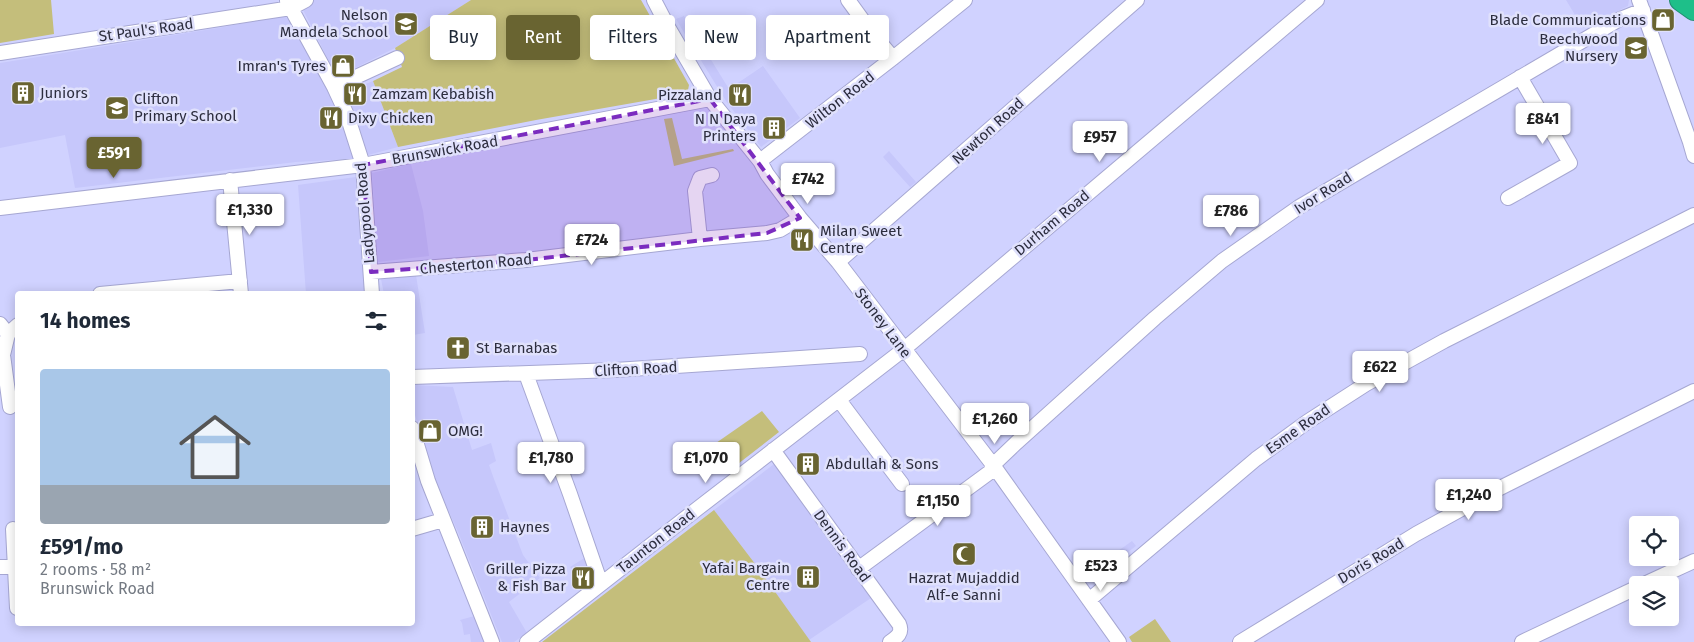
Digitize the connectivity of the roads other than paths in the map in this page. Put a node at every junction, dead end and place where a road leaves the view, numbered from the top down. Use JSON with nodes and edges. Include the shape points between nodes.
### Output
{"nodes":[{"id":1,"x":306,"y":0,"type":"edge"},
{"id":2,"x":654,"y":0,"type":"edge"},
{"id":3,"x":848,"y":0,"type":"edge"},
{"id":4,"x":965,"y":0,"type":"edge"},
{"id":5,"x":1137,"y":0,"type":"edge"},
{"id":6,"x":1316,"y":0,"type":"edge"},
{"id":7,"x":1680,"y":0,"type":"edge"},
{"id":8,"x":289,"y":4,"type":"edge"},
{"id":9,"x":1641,"y":5,"type":"edge"},
{"id":10,"x":1694,"y":10,"type":"edge"},
{"id":11,"x":0,"y":53,"type":"edge"},
{"id":12,"x":397,"y":58,"type":"dead end"},
{"id":13,"x":893,"y":58,"type":"junction"},
{"id":14,"x":1520,"y":76,"type":"junction"},
{"id":15,"x":334,"y":87,"type":"junction"},
{"id":16,"x":710,"y":100,"type":"junction"},
{"id":17,"x":1694,"y":156,"type":"edge"},
{"id":18,"x":760,"y":161,"type":"junction"},
{"id":19,"x":363,"y":164,"type":"junction"},
{"id":20,"x":703,"y":173,"type":"dead end"},
{"id":21,"x":230,"y":180,"type":"junction"},
{"id":22,"x":1508,"y":198,"type":"dead end"},
{"id":23,"x":0,"y":208,"type":"edge"},
{"id":24,"x":1694,"y":215,"type":"edge"},
{"id":25,"x":800,"y":218,"type":"junction"},
{"id":26,"x":700,"y":238,"type":"junction"},
{"id":27,"x":838,"y":262,"type":"junction"},
{"id":28,"x":371,"y":272,"type":"junction"},
{"id":29,"x":240,"y":287,"type":"edge"},
{"id":30,"x":160,"y":291,"type":"edge"},
{"id":31,"x":372,"y":291,"type":"edge"},
{"id":32,"x":9,"y":328,"type":"edge"},
{"id":33,"x":903,"y":350,"type":"junction"},
{"id":34,"x":860,"y":354,"type":"dead end"},
{"id":35,"x":526,"y":374,"type":"junction"},
{"id":36,"x":415,"y":377,"type":"edge"},
{"id":37,"x":1694,"y":391,"type":"edge"},
{"id":38,"x":838,"y":400,"type":"junction"},
{"id":39,"x":9,"y":407,"type":"edge"},
{"id":40,"x":415,"y":438,"type":"edge"},
{"id":41,"x":773,"y":450,"type":"junction"},
{"id":42,"x":992,"y":465,"type":"junction"},
{"id":43,"x":902,"y":484,"type":"dead end"},
{"id":44,"x":443,"y":520,"type":"junction"},
{"id":45,"x":13,"y":529,"type":"dead end"},
{"id":46,"x":415,"y":529,"type":"edge"},
{"id":47,"x":1694,"y":561,"type":"edge"},
{"id":48,"x":10,"y":567,"type":"edge"},
{"id":49,"x":858,"y":569,"type":"junction"},
{"id":50,"x":1662,"y":576,"type":"edge"},
{"id":51,"x":601,"y":584,"type":"junction"},
{"id":52,"x":1629,"y":591,"type":"edge"},
{"id":53,"x":15,"y":596,"type":"edge"},
{"id":54,"x":1089,"y":600,"type":"junction"},
{"id":55,"x":891,"y":641,"type":"edge"},
{"id":56,"x":492,"y":642,"type":"edge"},
{"id":57,"x":527,"y":642,"type":"edge"},
{"id":58,"x":1119,"y":642,"type":"edge"},
{"id":59,"x":1240,"y":642,"type":"edge"},
{"id":60,"x":1522,"y":642,"type":"edge"}],
"edges":[{"from":1,"to":8,"type":"street"},
{"from":2,"to":16,"type":"street","name":"Stoney Lane"},
{"from":3,"to":13,"type":"street"},
{"from":4,"to":13,"type":"street","name":"Wilton Road"},
{"from":5,"to":27,"type":"street","name":"Newton Road"},
{"from":6,"to":33,"type":"street","name":"Durham Road"},
{"from":7,"to":10,"type":"highway"},
{"from":8,"to":11,"type":"street","name":"St Paul's Road"},
{"from":8,"to":15,"type":"street","name":"Ladypool Road"},
{"from":9,"to":14,"type":"street","name":"Ivor Road"},
{"from":9,"to":17,"type":"street"},
{"from":12,"to":15,"type":"street"},
{"from":13,"to":18,"type":"street","name":"Wilton Road"},
{"from":14,"to":22,"type":"street","via":[[1570,163]]},
{"from":14,"to":42,"type":"street","name":"Ivor Road","via":[[1299,207],[1222,261]]},
{"from":15,"to":19,"type":"street","name":"Ladypool Road"},
{"from":16,"to":18,"type":"street","name":"Stoney Lane"},
{"from":16,"to":19,"type":"street","name":"Brunswick Road"},
{"from":18,"to":25,"type":"street","name":"Stoney Lane"},
{"from":19,"to":21,"type":"street","name":"Brunswick Road"},
{"from":19,"to":28,"type":"street","name":"Ladypool Road"},
{"from":20,"to":26,"type":"street","via":[[695,191]]},
{"from":21,"to":23,"type":"street","name":"Brunswick Road"},
{"from":21,"to":29,"type":"street"},
{"from":24,"to":54,"type":"street","name":"Esme Road","via":[[1444,341],[1314,417],[1256,458]]},
{"from":25,"to":26,"type":"street","name":"Chesterton Road","via":[[780,230]]},
{"from":25,"to":27,"type":"street","name":"Stoney Lane"},
{"from":26,"to":28,"type":"street","name":"Chesterton Road","via":[[526,260]]},
{"from":27,"to":33,"type":"street","name":"Stoney Lane"},
{"from":28,"to":31,"type":"street","name":"Ladypool Road"},
{"from":29,"to":30,"type":"street"},
{"from":32,"to":39,"type":"street","via":[[3,355]]},
{"from":33,"to":38,"type":"street","name":"Taunton Road"},
{"from":33,"to":42,"type":"street","name":"Stoney Lane"},
{"from":34,"to":35,"type":"street","name":"Clifton Road"},
{"from":35,"to":36,"type":"street","name":"Clifton Road"},
{"from":35,"to":51,"type":"street"},
{"from":37,"to":59,"type":"street","name":"Doris Road","via":[[1494,491],[1416,534]]},
{"from":38,"to":41,"type":"street","name":"Taunton Road"},
{"from":38,"to":43,"type":"street"},
{"from":40,"to":44,"type":"street"},
{"from":41,"to":49,"type":"street","name":"Dennis Road"},
{"from":41,"to":51,"type":"street","name":"Taunton Road"},
{"from":42,"to":49,"type":"street","name":"Ivor Road","via":[[990,472]]},
{"from":42,"to":54,"type":"street","name":"Stoney Lane"},
{"from":44,"to":46,"type":"street"},
{"from":44,"to":56,"type":"street"},
{"from":45,"to":48,"type":"street"},
{"from":47,"to":50,"type":"street"},
{"from":48,"to":53,"type":"street"},
{"from":49,"to":55,"type":"street","name":"Dennis Road","via":[[899,624],[900,634]]},
{"from":51,"to":57,"type":"street","name":"Taunton Road"},
{"from":52,"to":60,"type":"street"},
{"from":54,"to":58,"type":"street","name":"Stoney Lane"}]}
